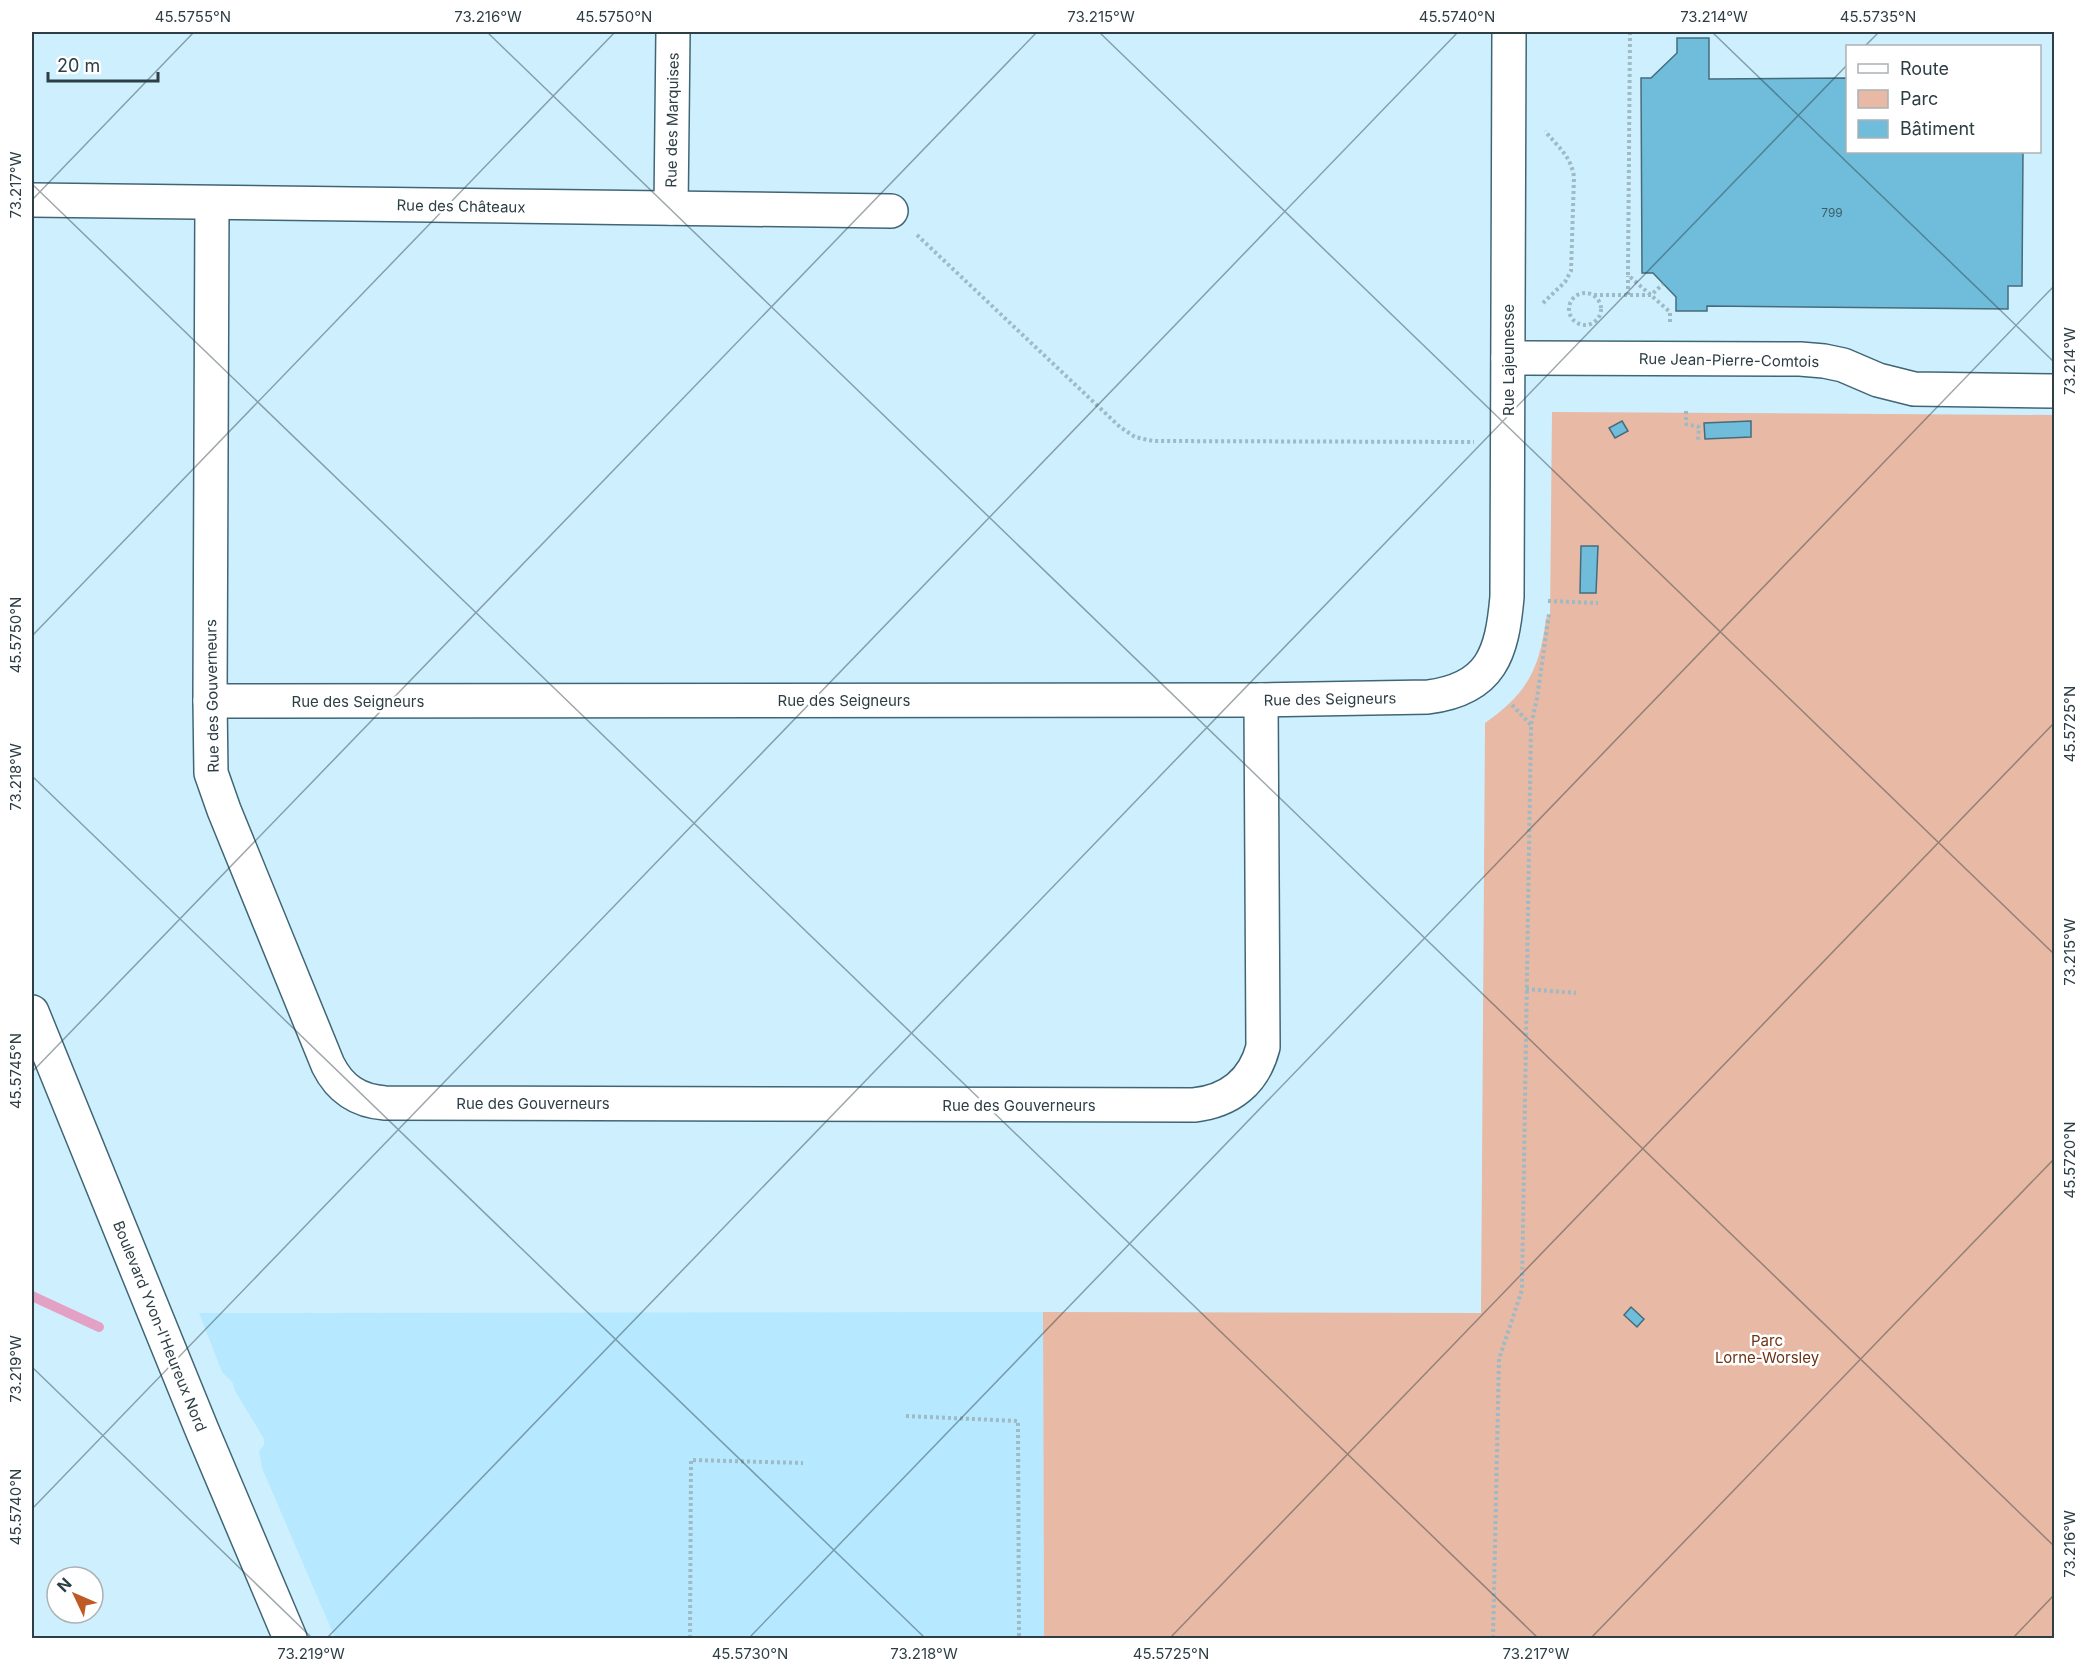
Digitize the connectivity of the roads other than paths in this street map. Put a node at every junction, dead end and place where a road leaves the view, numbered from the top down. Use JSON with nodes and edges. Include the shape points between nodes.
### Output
{"nodes":[{"id":1,"x":673,"y":32,"type":"edge"},
{"id":2,"x":1509,"y":32,"type":"edge"},
{"id":3,"x":32,"y":200,"type":"edge"},
{"id":4,"x":212,"y":203,"type":"junction"},
{"id":5,"x":671,"y":208,"type":"junction"},
{"id":6,"x":891,"y":211,"type":"road end"},
{"id":7,"x":1508,"y":358,"type":"junction"},
{"id":8,"x":2055,"y":391,"type":"edge"},
{"id":9,"x":1475,"y":680,"type":"joint"},
{"id":10,"x":1261,"y":700,"type":"junction"},
{"id":11,"x":210,"y":701,"type":"junction"},
{"id":12,"x":32,"y":1012,"type":"edge"},
{"id":13,"x":290,"y":1638,"type":"edge"}],
"edges":[{"from":1,"to":5,"type":"street","name":"Rue des Marquises"},
{"from":2,"to":7,"type":"street","name":"Rue Lajeunesse"},
{"from":3,"to":4,"type":"street","name":"Rue des Châteaux"},
{"from":4,"to":5,"type":"street","name":"Rue des Châteaux"},
{"from":4,"to":11,"type":"street","name":"Rue des Gouverneurs"},
{"from":5,"to":6,"type":"street","name":"Rue des Châteaux"},
{"from":7,"to":8,"type":"street","name":"Rue Jean-Pierre-Comtois","via":[[1800,359],[1843,365],[1878,380],[1914,389]]},
{"from":7,"to":9,"type":"street","name":"Rue Lajeunesse","via":[[1505,617],[1498,650]]},
{"from":9,"to":10,"type":"street","name":"Rue des Seigneurs","via":[[1453,693],[1428,697]]},
{"from":10,"to":11,"type":"street","name":"Rue des Seigneurs"},
{"from":10,"to":11,"type":"street","name":"Rue des Gouverneurs","via":[[1263,1047],[1254,1070],[1239,1089],[1218,1100],[1194,1105],[385,1103],[355,1095],[339,1082],[328,1065],[214,783]]},
{"from":12,"to":13,"type":"street","name":"Boulevard Yvon-l'Heureux Nord"}]}
